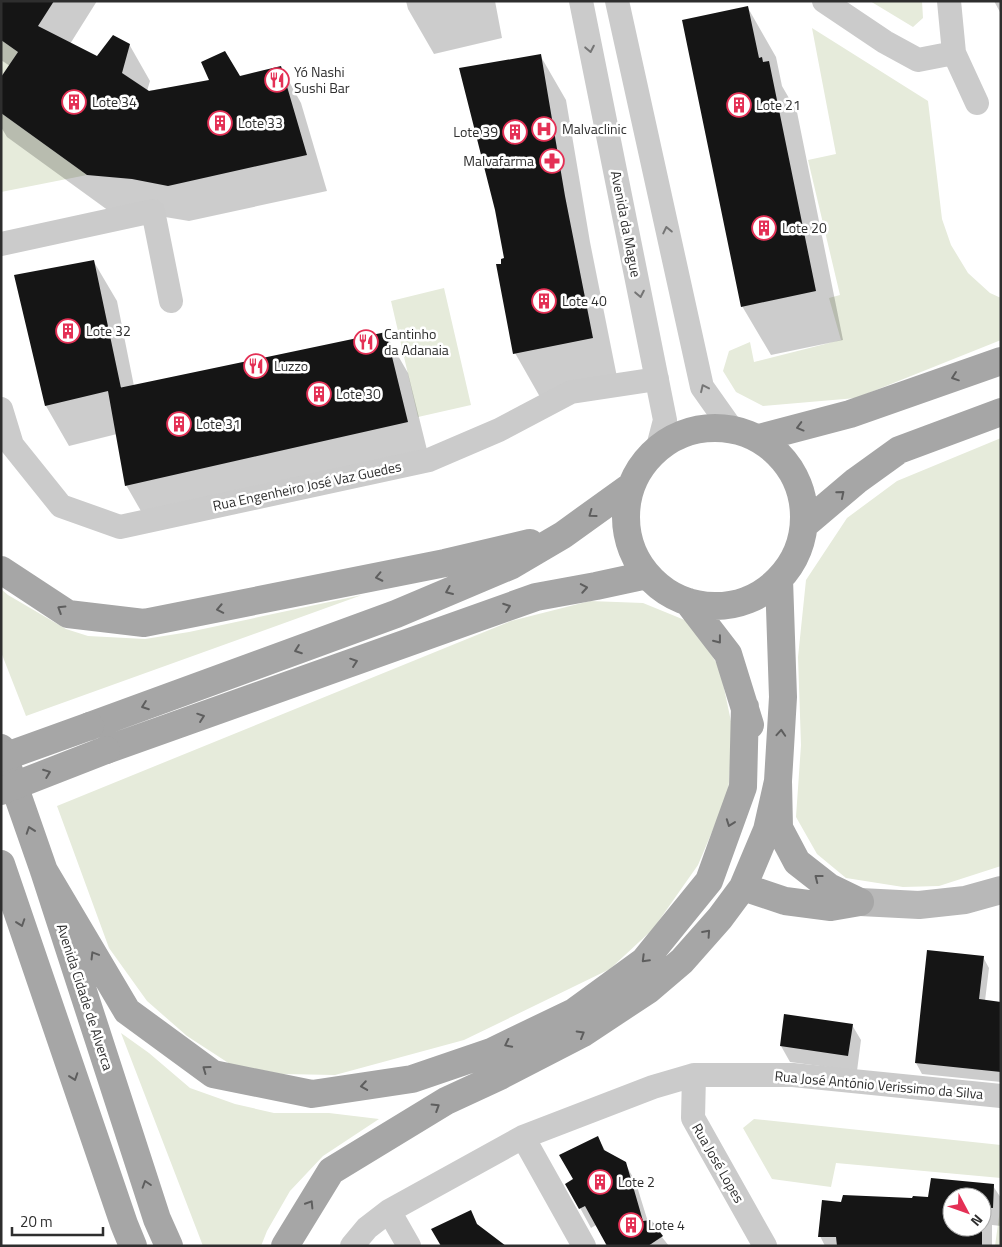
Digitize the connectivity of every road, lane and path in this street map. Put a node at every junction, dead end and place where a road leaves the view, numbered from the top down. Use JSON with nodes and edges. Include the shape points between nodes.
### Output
{"nodes":[{"id":1,"x":581,"y":1,"type":"edge"},
{"id":2,"x":617,"y":1,"type":"edge"},
{"id":3,"x":824,"y":1,"type":"edge"},
{"id":4,"x":949,"y":1,"type":"edge"},
{"id":5,"x":954,"y":53,"type":"junction"},
{"id":6,"x":977,"y":102,"type":"dead end"},
{"id":7,"x":1,"y":244,"type":"edge"},
{"id":8,"x":171,"y":301,"type":"dead end"},
{"id":9,"x":1001,"y":361,"type":"edge"},
{"id":10,"x":657,"y":379,"type":"junction"},
{"id":11,"x":1,"y":409,"type":"edge"},
{"id":12,"x":1001,"y":412,"type":"edge"},
{"id":13,"x":731,"y":428,"type":"junction"},
{"id":14,"x":759,"y":438,"type":"junction"},
{"id":15,"x":658,"y":447,"type":"junction"},
{"id":16,"x":631,"y":486,"type":"junction"},
{"id":17,"x":804,"y":525,"type":"junction"},
{"id":18,"x":564,"y":535,"type":"junction"},
{"id":19,"x":1,"y":570,"type":"edge"},
{"id":20,"x":646,"y":575,"type":"junction"},
{"id":21,"x":779,"y":579,"type":"junction"},
{"id":22,"x":688,"y":602,"type":"junction"},
{"id":23,"x":745,"y":707,"type":"junction"},
{"id":24,"x":1,"y":748,"type":"edge"},
{"id":25,"x":1,"y":758,"type":"edge"},
{"id":26,"x":778,"y":781,"type":"junction"},
{"id":27,"x":1,"y":791,"type":"edge"},
{"id":28,"x":3,"y":869,"type":"edge"},
{"id":29,"x":44,"y":870,"type":"junction"},
{"id":30,"x":743,"y":887,"type":"junction"},
{"id":31,"x":1001,"y":890,"type":"edge"},
{"id":32,"x":860,"y":902,"type":"junction"},
{"id":33,"x":694,"y":1075,"type":"junction"},
{"id":34,"x":1001,"y":1096,"type":"edge"},
{"id":35,"x":523,"y":1137,"type":"junction"},
{"id":36,"x":389,"y":1212,"type":"junction"},
{"id":37,"x":133,"y":1246,"type":"edge"},
{"id":38,"x":169,"y":1246,"type":"edge"},
{"id":39,"x":284,"y":1246,"type":"edge"},
{"id":40,"x":352,"y":1246,"type":"edge"},
{"id":41,"x":409,"y":1246,"type":"edge"},
{"id":42,"x":584,"y":1246,"type":"edge"},
{"id":43,"x":765,"y":1246,"type":"edge"}],
"edges":[{"from":1,"to":10,"type":"street","name":"Avenida da Mague","one_way":true},
{"from":13,"to":2,"type":"street","one_way":true,"via":[[702,387]]},
{"from":3,"to":5,"type":"street","via":[[918,60]]},
{"from":4,"to":5,"type":"street"},
{"from":5,"to":6,"type":"street"},
{"from":7,"to":8,"type":"street","via":[[153,211]]},
{"from":9,"to":14,"type":"main road","one_way":true,"via":[[850,414]]},
{"from":10,"to":11,"type":"street","name":"Rua Engenheiro José Vaz Guedes","via":[[571,392],[499,430],[429,460],[120,527],[60,506],[12,445]]},
{"from":10,"to":15,"type":"street","name":"Avenida da Mague","via":[[665,420]]},
{"from":17,"to":12,"type":"main road","one_way":true,"via":[[899,450]]},
{"from":13,"to":14,"type":"main road"},
{"from":13,"to":15,"type":"main road","via":[[705,427],[680,434]]},
{"from":14,"to":17,"type":"main road","via":[[780,454],[795,475],[803,499]]},
{"from":15,"to":16,"type":"main road","via":[[642,465]]},
{"from":16,"to":18,"type":"main road","one_way":true},
{"from":16,"to":20,"type":"main road","via":[[626,532]]},
{"from":17,"to":21,"type":"main road","via":[[797,554]]},
{"from":18,"to":19,"type":"main road","one_way":true,"via":[[445,563],[144,624],[68,614]]},
{"from":18,"to":25,"type":"main road","one_way":true,"bridge":true,"via":[[512,565],[396,614]]},
{"from":20,"to":22,"type":"main road","via":[[665,591]]},
{"from":27,"to":20,"type":"main road","one_way":true,"bridge":true,"via":[[106,750],[536,597]]},
{"from":21,"to":22,"type":"main road","via":[[760,594],[737,604],[712,606]]},
{"from":26,"to":21,"type":"main road","one_way":true,"via":[[783,697]]},
{"from":22,"to":23,"type":"main road","one_way":true,"via":[[728,654]]},
{"from":23,"to":29,"type":"main road","one_way":true,"via":[[743,787],[709,881],[644,961],[574,1012],[491,1052],[412,1078],[312,1094],[213,1074],[127,1011]]},
{"from":23,"to":30,"type":"main road","via":[[756,747],[758,788],[738,860]]},
{"from":29,"to":24,"type":"main road","name":"Avenida Cidade de Alverca","one_way":true},
{"from":26,"to":30,"type":"main road","via":[[767,830]]},
{"from":32,"to":26,"type":"main road","one_way":true,"via":[[829,887],[797,862],[779,828]]},
{"from":28,"to":37,"type":"main road","one_way":true},
{"from":38,"to":29,"type":"main road","name":"Avenida Cidade de Alverca","one_way":true,"via":[[154,1209]]},
{"from":30,"to":32,"type":"main road","via":[[785,901],[822,906]]},
{"from":39,"to":30,"type":"main road","one_way":true,"via":[[331,1171],[446,1101],[584,1033],[648,990],[682,961]]},
{"from":31,"to":32,"type":"main road","via":[[965,900],[919,905]]},
{"from":33,"to":34,"type":"street","name":"Rua José António Verissimo da Silva","via":[[793,1075]]},
{"from":33,"to":35,"type":"street","name":"Rua José António Verissimo da Silva","via":[[653,1087]]},
{"from":33,"to":43,"type":"street","name":"Rua José Lopes","via":[[693,1118]]},
{"from":35,"to":36,"type":"street","name":"Rua José António Verissimo da Silva"},
{"from":35,"to":42,"type":"street"},
{"from":36,"to":40,"type":"street","name":"Rua José António Verissimo da Silva","via":[[367,1228]]},
{"from":36,"to":41,"type":"street"}]}
